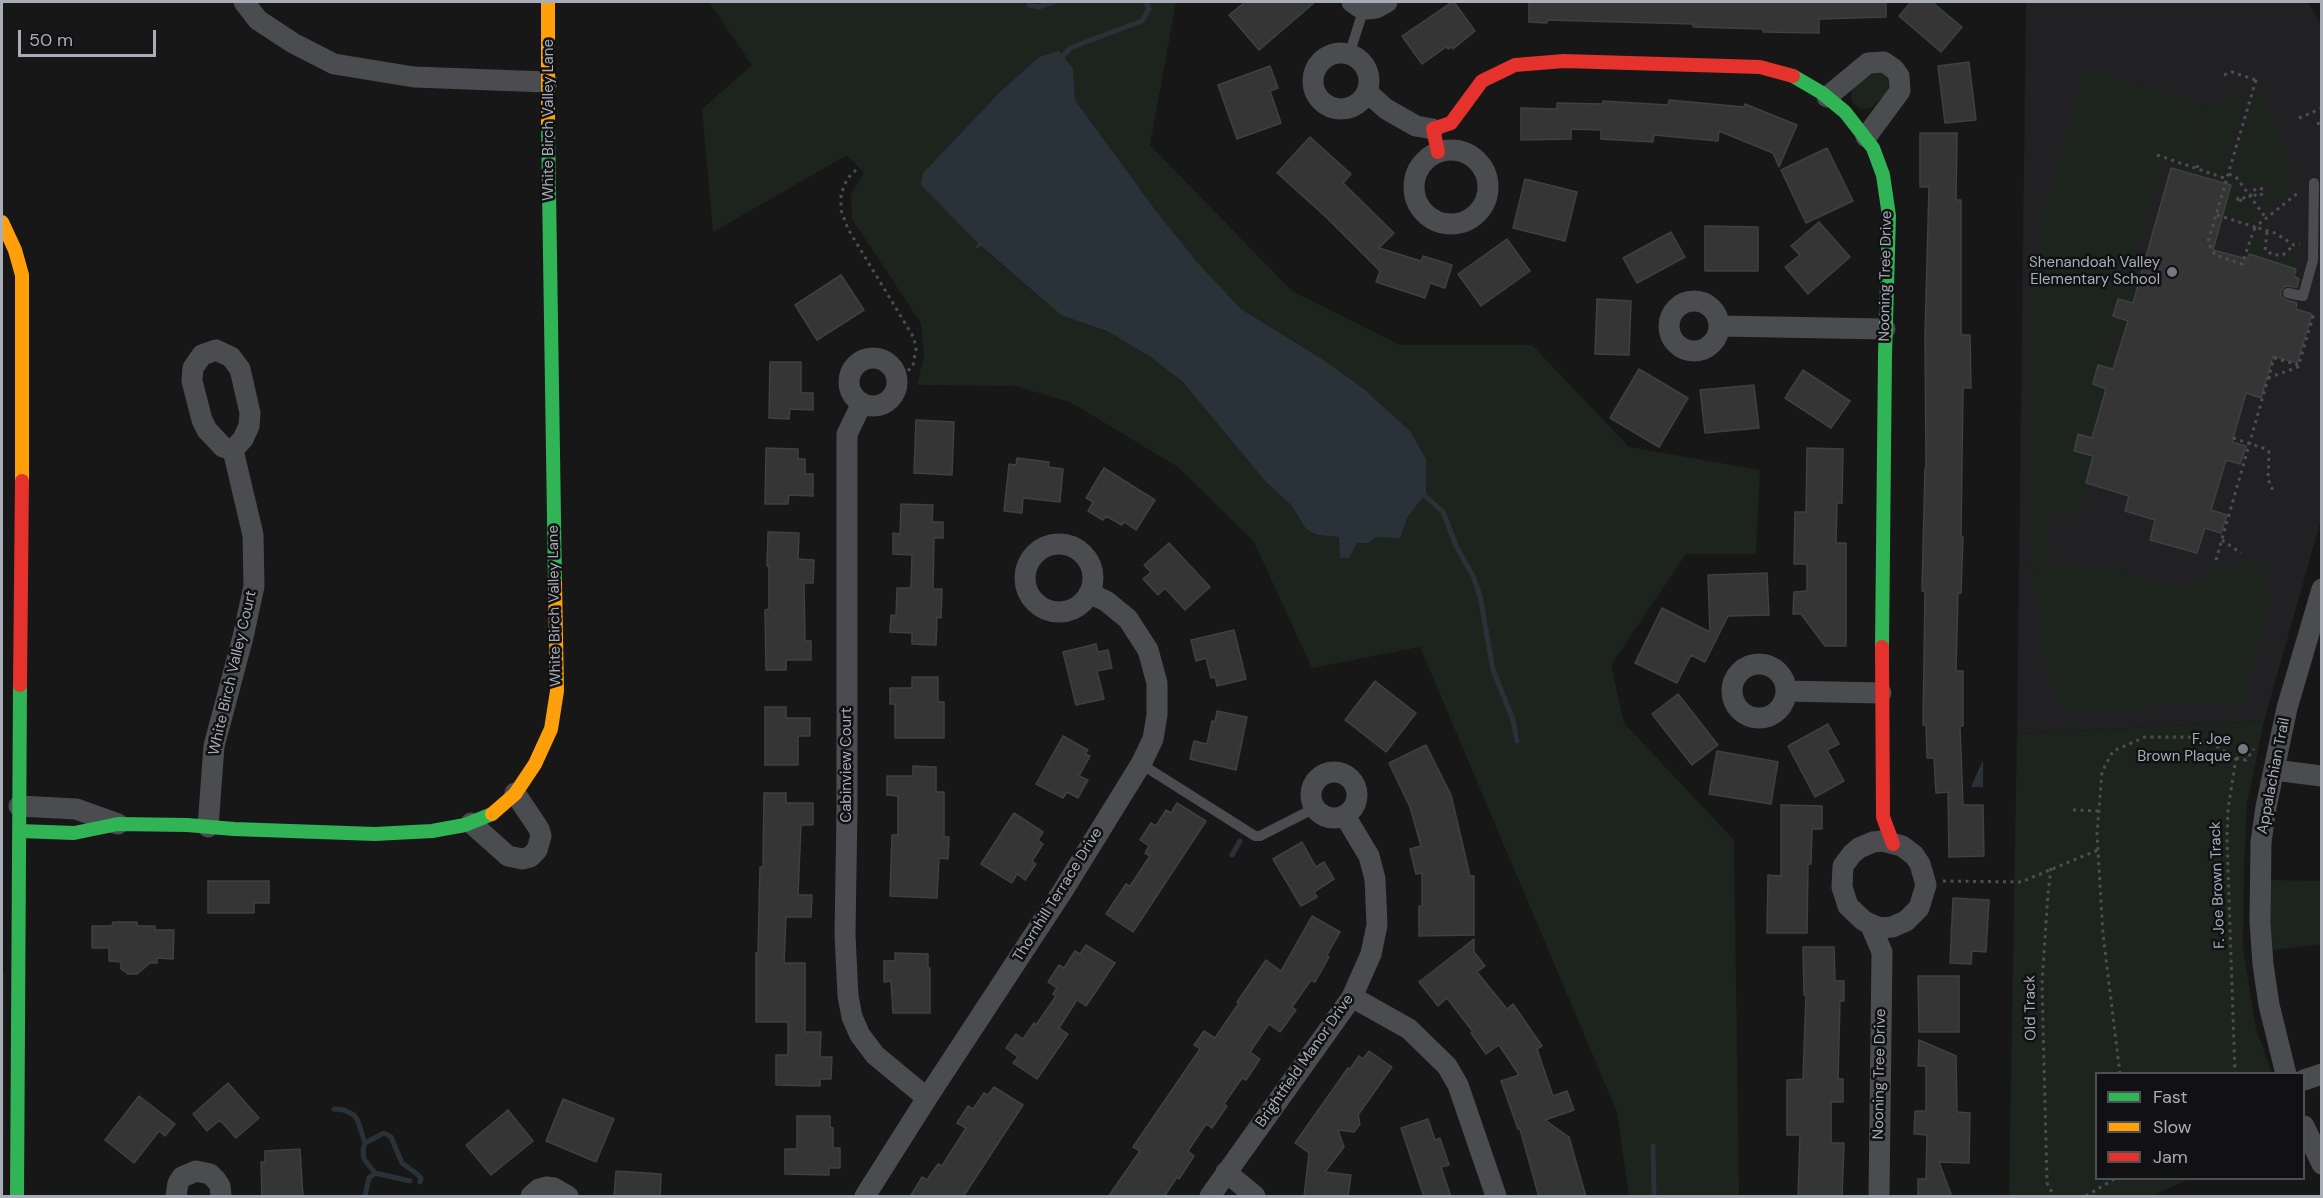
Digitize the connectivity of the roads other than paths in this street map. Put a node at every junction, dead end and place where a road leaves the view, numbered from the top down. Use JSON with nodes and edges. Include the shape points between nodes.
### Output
{"nodes":[{"id":1,"x":243,"y":2,"type":"edge"},
{"id":2,"x":548,"y":2,"type":"edge"},
{"id":3,"x":1387,"y":2,"type":"edge"},
{"id":4,"x":1358,"y":11,"type":"edge"},
{"id":5,"x":1353,"y":54,"type":"junction"},
{"id":6,"x":547,"y":82,"type":"junction"},
{"id":7,"x":1372,"y":86,"type":"junction"},
{"id":8,"x":1827,"y":97,"type":"junction"},
{"id":9,"x":1433,"y":129,"type":"junction"},
{"id":10,"x":1866,"y":137,"type":"junction"},
{"id":11,"x":1438,"y":152,"type":"dead end"},
{"id":12,"x":2314,"y":183,"type":"dead end"},
{"id":13,"x":2,"y":222,"type":"edge"},
{"id":14,"x":2288,"y":292,"type":"dead end"},
{"id":15,"x":1719,"y":326,"type":"dead end"},
{"id":16,"x":1886,"y":329,"type":"junction"},
{"id":17,"x":862,"y":403,"type":"junction"},
{"id":18,"x":233,"y":450,"type":"dead end"},
{"id":19,"x":2322,"y":589,"type":"edge"},
{"id":20,"x":1089,"y":593,"type":"dead end"},
{"id":21,"x":1786,"y":692,"type":"dead end"},
{"id":22,"x":1881,"y":693,"type":"junction"},
{"id":23,"x":1141,"y":764,"type":"junction"},
{"id":24,"x":2274,"y":770,"type":"junction"},
{"id":25,"x":2322,"y":776,"type":"edge"},
{"id":26,"x":515,"y":793,"type":"junction"},
{"id":27,"x":1316,"y":808,"type":"junction"},
{"id":28,"x":15,"y":814,"type":"edge"},
{"id":29,"x":1345,"y":816,"type":"junction"},
{"id":30,"x":1883,"y":817,"type":"joint"},
{"id":31,"x":471,"y":823,"type":"junction"},
{"id":32,"x":118,"y":824,"type":"joint"},
{"id":33,"x":208,"y":827,"type":"junction"},
{"id":34,"x":1883,"y":843,"type":"junction"},
{"id":35,"x":1871,"y":926,"type":"junction"},
{"id":36,"x":1895,"y":926,"type":"junction"},
{"id":37,"x":1882,"y":952,"type":"junction"},
{"id":38,"x":1352,"y":997,"type":"junction"},
{"id":39,"x":2286,"y":1072,"type":"edge"},
{"id":40,"x":2322,"y":1074,"type":"edge"},
{"id":41,"x":2305,"y":1080,"type":"edge"},
{"id":42,"x":927,"y":1098,"type":"junction"},
{"id":43,"x":2305,"y":1128,"type":"edge"},
{"id":44,"x":2322,"y":1164,"type":"edge"},
{"id":45,"x":1226,"y":1172,"type":"junction"},
{"id":46,"x":17,"y":1197,"type":"edge"},
{"id":47,"x":176,"y":1197,"type":"edge"},
{"id":48,"x":221,"y":1197,"type":"edge"},
{"id":49,"x":531,"y":1197,"type":"edge"},
{"id":50,"x":568,"y":1197,"type":"edge"},
{"id":51,"x":865,"y":1197,"type":"edge"},
{"id":52,"x":1210,"y":1197,"type":"edge"},
{"id":53,"x":1255,"y":1197,"type":"edge"},
{"id":54,"x":1496,"y":1197,"type":"edge"},
{"id":55,"x":1879,"y":1197,"type":"edge"}],
"edges":[{"from":1,"to":6,"type":"street","via":[[258,20],[334,64],[414,77]]},
{"from":2,"to":6,"type":"street","name":"White Birch Valley Lane"},
{"from":3,"to":4,"type":"street"},
{"from":4,"to":5,"type":"lane"},
{"from":5,"to":7,"type":"street","via":[[1365,67]]},
{"from":5,"to":7,"type":"street","via":[[1335,54],[1320,63],[1314,79],[1318,96],[1331,107],[1348,108],[1356,105]]},
{"from":6,"to":26,"type":"street","name":"White Birch Valley Lane","via":[[557,691],[551,729],[535,764]]},
{"from":7,"to":9,"type":"street","via":[[1386,109],[1416,126]]},
{"from":8,"to":9,"type":"street","name":"Nooning Tree Drive","via":[[1793,76],[1760,67],[1564,61],[1515,64],[1482,81],[1450,123]]},
{"from":8,"to":10,"type":"street","name":"Nooning Tree Drive"},
{"from":8,"to":10,"type":"street","via":[[1868,63],[1884,62],[1894,69],[1900,91]]},
{"from":9,"to":11,"type":"street"},
{"from":10,"to":16,"type":"street","name":"Nooning Tree Drive","via":[[1883,175],[1889,216]]},
{"from":12,"to":14,"type":"lane","via":[[2313,260],[2303,296]]},
{"from":13,"to":28,"type":"street","via":[[22,275],[23,301]]},
{"from":15,"to":16,"type":"street"},
{"from":16,"to":22,"type":"street","name":"Nooning Tree Drive"},
{"from":17,"to":17,"type":"street","via":[[877,406],[891,399],[897,385],[896,374],[883,360],[867,359],[853,369],[849,383],[855,398]]},
{"from":17,"to":42,"type":"street","name":"Cabinview Court","via":[[847,434],[848,996],[852,1017],[870,1048]]},
{"from":18,"to":33,"type":"street","name":"White Birch Valley Court","via":[[253,536],[254,585],[214,746]]},
{"from":19,"to":24,"type":"street","name":"Appalachian Trail","via":[[2287,708]]},
{"from":20,"to":23,"type":"street","name":"Thornhill Terrace Drive","via":[[1128,618],[1148,650],[1157,683],[1157,715],[1153,739]]},
{"from":21,"to":22,"type":"street"},
{"from":22,"to":30,"type":"street","name":"Nooning Tree Drive"},
{"from":23,"to":27,"type":"lane","via":[[1255,836]]},
{"from":23,"to":42,"type":"street","name":"Thornhill Terrace Drive"},
{"from":24,"to":25,"type":"street"},
{"from":24,"to":39,"type":"street","name":"Appalachian Trail","via":[[2261,842],[2260,922],[2269,1005]]},
{"from":26,"to":31,"type":"street","name":"White Birch Valley Lane","via":[[492,814]]},
{"from":26,"to":31,"type":"street","via":[[541,836],[530,857],[522,860],[508,856]]},
{"from":27,"to":29,"type":"street","via":[[1332,818]]},
{"from":27,"to":29,"type":"street","via":[[1311,793],[1317,778],[1340,772],[1353,781],[1358,796]]},
{"from":28,"to":32,"type":"street","name":"White Birch Valley Lane","via":[[76,809]]},
{"from":28,"to":46,"type":"street"},
{"from":29,"to":38,"type":"street","name":"Brightfield Manor Drive","via":[[1368,856],[1377,899],[1371,954]]},
{"from":30,"to":34,"type":"street"},
{"from":31,"to":33,"type":"street","name":"White Birch Valley Lane","via":[[432,831],[375,834]]},
{"from":32,"to":33,"type":"street","name":"White Birch Valley Lane"},
{"from":34,"to":35,"type":"street","via":[[1852,854],[1844,866],[1842,887],[1848,906]]},
{"from":34,"to":36,"type":"street","via":[[1902,846],[1914,855],[1926,885],[1919,908]]},
{"from":35,"to":36,"type":"street"},
{"from":35,"to":37,"type":"street"},
{"from":36,"to":37,"type":"street"},
{"from":37,"to":55,"type":"street","name":"Nooning Tree Drive"},
{"from":38,"to":45,"type":"street","name":"Brightfield Manor Drive"},
{"from":38,"to":54,"type":"street","via":[[1409,1029],[1447,1066],[1458,1085]]},
{"from":40,"to":41,"type":"street"},
{"from":42,"to":51,"type":"street","name":"Thornhill Terrace Drive"},
{"from":43,"to":44,"type":"street"},
{"from":45,"to":52,"type":"street","name":"Brightfield Manor Drive"},
{"from":45,"to":53,"type":"street"},
{"from":47,"to":48,"type":"street","via":[[182,1177],[196,1171],[210,1174],[216,1180]]},
{"from":49,"to":50,"type":"street","via":[[546,1187]]}]}
